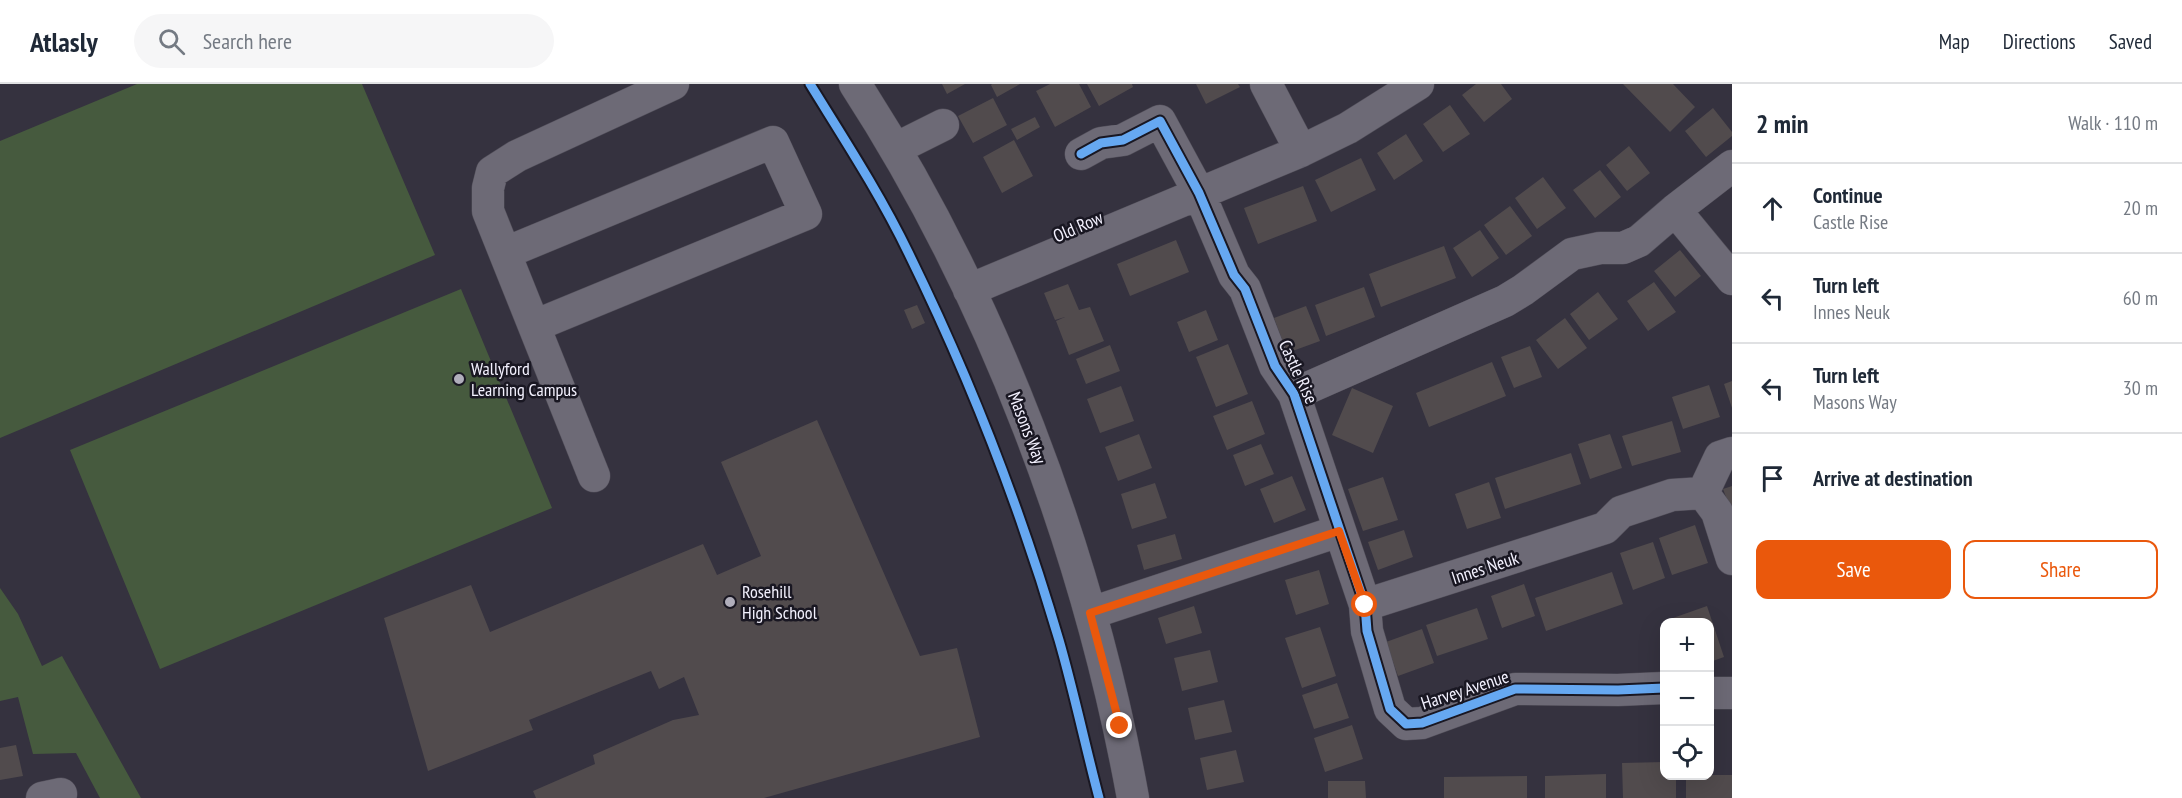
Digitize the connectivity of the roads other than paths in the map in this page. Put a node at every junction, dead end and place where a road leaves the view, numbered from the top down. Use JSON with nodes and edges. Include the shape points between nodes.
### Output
{"nodes":[{"id":1,"x":673,"y":84,"type":"edge"},
{"id":2,"x":1266,"y":84,"type":"edge"},
{"id":3,"x":1418,"y":84,"type":"edge"},
{"id":4,"x":864,"y":87,"type":"edge"},
{"id":5,"x":943,"y":125,"type":"dead end"},
{"id":6,"x":895,"y":149,"type":"junction"},
{"id":7,"x":1301,"y":151,"type":"junction"},
{"id":8,"x":1081,"y":153,"type":"dead end"},
{"id":9,"x":1732,"y":166,"type":"edge"},
{"id":10,"x":1199,"y":194,"type":"junction"},
{"id":11,"x":1675,"y":210,"type":"junction"},
{"id":12,"x":505,"y":253,"type":"junction"},
{"id":13,"x":1732,"y":279,"type":"edge"},
{"id":14,"x":969,"y":290,"type":"junction"},
{"id":15,"x":534,"y":326,"type":"junction"},
{"id":16,"x":1294,"y":394,"type":"junction"},
{"id":17,"x":1732,"y":453,"type":"edge"},
{"id":18,"x":594,"y":476,"type":"dead end"},
{"id":19,"x":1703,"y":493,"type":"junction"},
{"id":20,"x":1339,"y":531,"type":"junction"},
{"id":21,"x":1732,"y":559,"type":"edge"},
{"id":22,"x":1365,"y":605,"type":"junction"},
{"id":23,"x":1090,"y":613,"type":"junction"},
{"id":24,"x":1660,"y":688,"type":"edge"},
{"id":25,"x":1714,"y":693,"type":"edge"},
{"id":26,"x":1732,"y":693,"type":"edge"},
{"id":27,"x":1133,"y":798,"type":"edge"}],
"edges":[{"from":1,"to":12,"type":"street","via":[[517,156],[492,172],[488,211]]},
{"from":2,"to":7,"type":"street"},
{"from":3,"to":7,"type":"street","name":"Old Row","via":[[1348,128]]},
{"from":4,"to":6,"type":"street","name":"Masons Way"},
{"from":5,"to":6,"type":"street"},
{"from":6,"to":14,"type":"street","name":"Masons Way"},
{"from":7,"to":10,"type":"street","name":"Old Row"},
{"from":8,"to":10,"type":"street","via":[[1101,143],[1123,140],[1160,121]]},
{"from":9,"to":11,"type":"street"},
{"from":10,"to":14,"type":"street","name":"Old Row"},
{"from":10,"to":16,"type":"street","name":"Castle Rise","via":[[1234,275],[1245,289],[1275,366]]},
{"from":11,"to":13,"type":"street"},
{"from":11,"to":16,"type":"street","name":"Castle Rise","via":[[1639,241],[1623,248],[1572,254],[1505,301]]},
{"from":12,"to":15,"type":"street"},
{"from":12,"to":15,"type":"street","via":[[773,142],[806,214]]},
{"from":14,"to":23,"type":"street","name":"Masons Way","via":[[1042,465]]},
{"from":15,"to":18,"type":"street"},
{"from":16,"to":20,"type":"street","name":"Castle Rise"},
{"from":17,"to":19,"type":"street","via":[[1720,457]]},
{"from":19,"to":21,"type":"street","via":[[1717,512]]},
{"from":19,"to":22,"type":"street","name":"Innes Neuk","via":[[1672,495],[1621,512],[1605,528]]},
{"from":20,"to":22,"type":"street","name":"Castle Rise"},
{"from":20,"to":23,"type":"street"},
{"from":22,"to":24,"type":"street","name":"Harvey Avenue","via":[[1366,631],[1390,709],[1406,724],[1422,723],[1515,689]]},
{"from":23,"to":27,"type":"street","name":"Masons Way","via":[[1120,726]]},
{"from":25,"to":26,"type":"street"}]}
